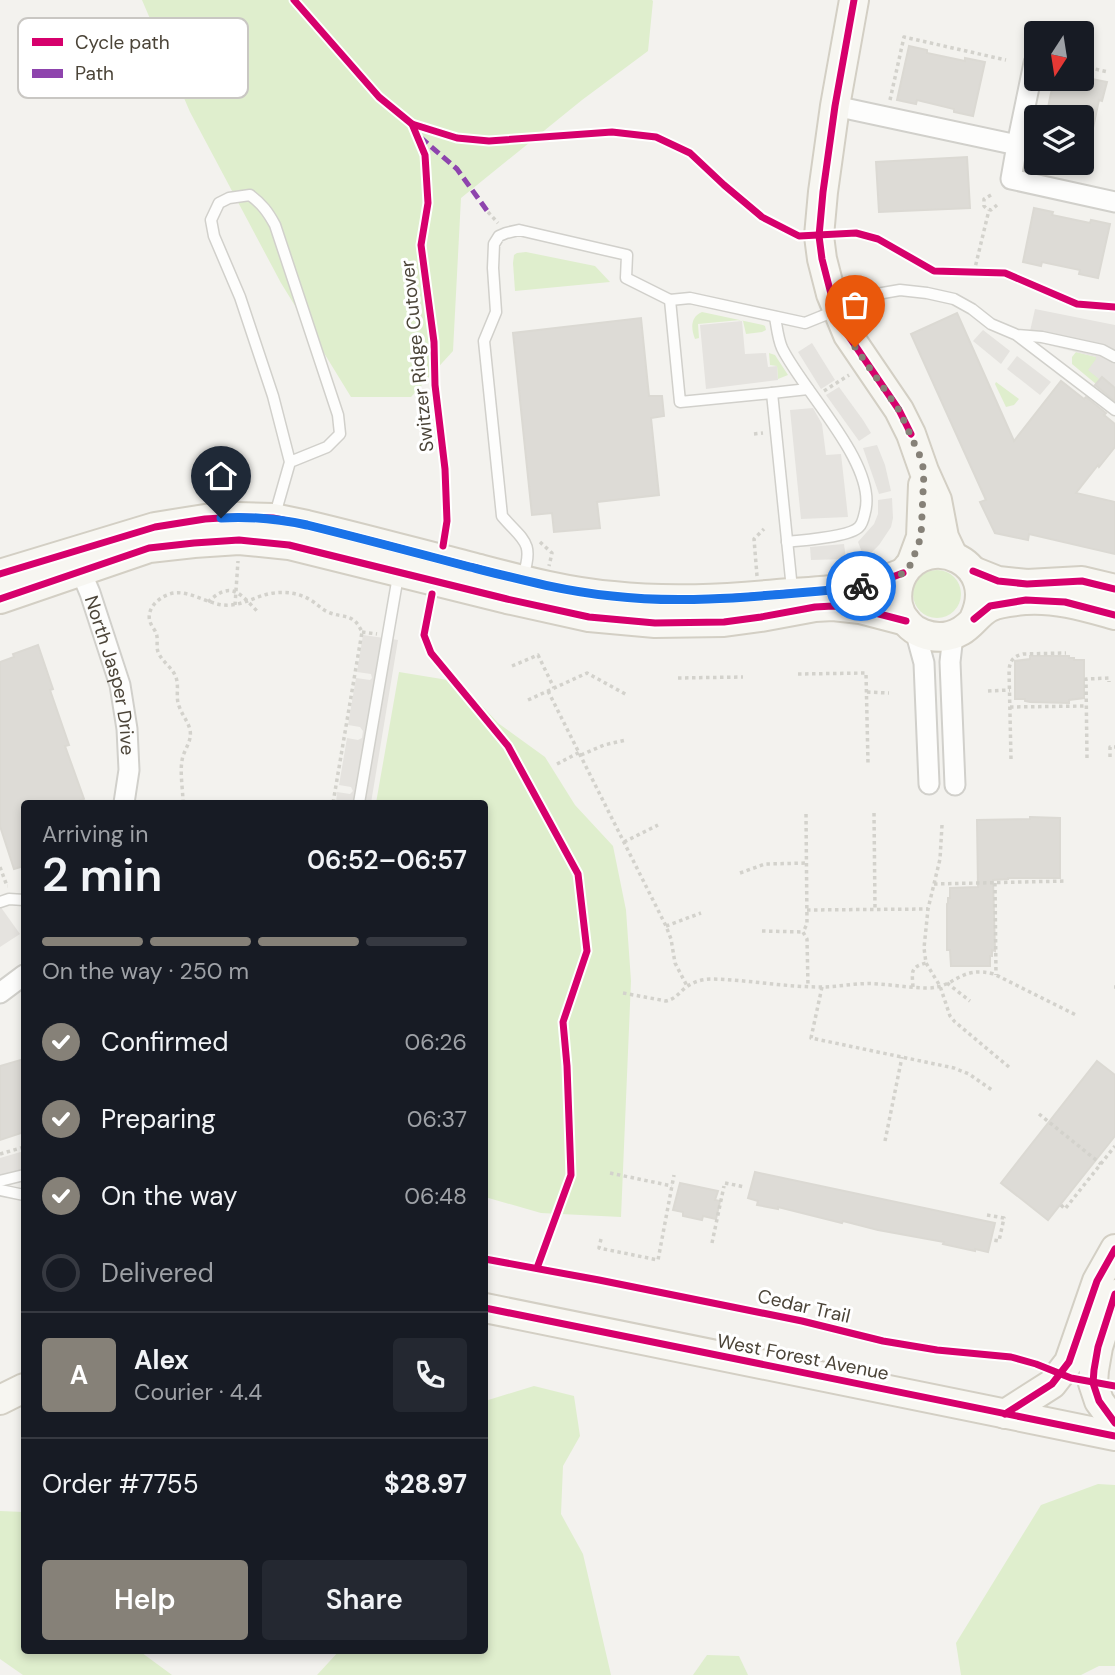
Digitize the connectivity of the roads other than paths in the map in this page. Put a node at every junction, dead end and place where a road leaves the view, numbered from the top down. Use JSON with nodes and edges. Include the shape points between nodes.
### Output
{"nodes":[{"id":1,"x":854,"y":0,"type":"edge"},
{"id":2,"x":1028,"y":91,"type":"edge"},
{"id":3,"x":835,"y":106,"type":"junction"},
{"id":4,"x":1017,"y":145,"type":"junction"},
{"id":5,"x":1115,"y":202,"type":"edge"},
{"id":6,"x":670,"y":300,"type":"junction"},
{"id":7,"x":837,"y":311,"type":"junction"},
{"id":8,"x":775,"y":317,"type":"junction"},
{"id":9,"x":1017,"y":335,"type":"junction"},
{"id":10,"x":1115,"y":357,"type":"edge"},
{"id":11,"x":772,"y":393,"type":"junction"},
{"id":12,"x":811,"y":393,"type":"junction"},
{"id":13,"x":1115,"y":410,"type":"edge"},
{"id":14,"x":290,"y":462,"type":"junction"},
{"id":15,"x":924,"y":471,"type":"junction"},
{"id":16,"x":276,"y":519,"type":"junction"},
{"id":17,"x":787,"y":542,"type":"junction"},
{"id":18,"x":77,"y":561,"type":"junction"},
{"id":19,"x":963,"y":564,"type":"junction"},
{"id":20,"x":907,"y":569,"type":"junction"},
{"id":21,"x":399,"y":571,"type":"junction"},
{"id":22,"x":0,"y":575,"type":"edge"},
{"id":23,"x":535,"y":577,"type":"junction"},
{"id":24,"x":1115,"y":589,"type":"edge"},
{"id":25,"x":792,"y":593,"type":"junction"},
{"id":26,"x":0,"y":599,"type":"edge"},
{"id":27,"x":1115,"y":615,"type":"edge"},
{"id":28,"x":911,"y":626,"type":"junction"},
{"id":29,"x":964,"y":627,"type":"junction"},
{"id":30,"x":929,"y":784,"type":"dead end"},
{"id":31,"x":954,"y":785,"type":"dead end"},
{"id":32,"x":124,"y":800,"type":"edge"},
{"id":33,"x":360,"y":800,"type":"edge"},
{"id":34,"x":21,"y":900,"type":"edge"},
{"id":35,"x":0,"y":902,"type":"edge"},
{"id":36,"x":21,"y":977,"type":"edge"},
{"id":37,"x":0,"y":993,"type":"edge"},
{"id":38,"x":21,"y":1176,"type":"edge"},
{"id":39,"x":0,"y":1181,"type":"edge"},
{"id":40,"x":0,"y":1190,"type":"edge"},
{"id":41,"x":21,"y":1194,"type":"edge"},
{"id":42,"x":1115,"y":1249,"type":"edge"},
{"id":43,"x":1115,"y":1294,"type":"edge"},
{"id":44,"x":488,"y":1309,"type":"edge"},
{"id":45,"x":21,"y":1390,"type":"edge"},
{"id":46,"x":0,"y":1400,"type":"edge"},
{"id":47,"x":1005,"y":1414,"type":"junction"},
{"id":48,"x":1115,"y":1423,"type":"edge"},
{"id":49,"x":1115,"y":1436,"type":"edge"}],
"edges":[{"from":1,"to":3,"type":"street"},
{"from":2,"to":4,"type":"street"},
{"from":3,"to":4,"type":"street"},
{"from":3,"to":7,"type":"street","via":[[820,236],[825,277]]},
{"from":4,"to":5,"type":"street","via":[[1011,179]]},
{"from":6,"to":8,"type":"lane","via":[[690,298]]},
{"from":6,"to":11,"type":"lane","via":[[680,402]]},
{"from":6,"to":23,"type":"lane","via":[[626,278],[627,255],[519,230],[499,236],[494,244],[496,312],[484,341],[502,516],[525,539]]},
{"from":7,"to":8,"type":"lane","via":[[805,323]]},
{"from":7,"to":9,"type":"lane","via":[[877,294],[900,290],[927,293],[954,299]]},
{"from":7,"to":15,"type":"street","via":[[899,410]]},
{"from":8,"to":12,"type":"lane","via":[[782,348]]},
{"from":9,"to":10,"type":"lane","via":[[1102,350]]},
{"from":9,"to":13,"type":"lane"},
{"from":11,"to":12,"type":"lane"},
{"from":11,"to":17,"type":"lane"},
{"from":12,"to":17,"type":"lane","via":[[855,460],[867,504],[861,526],[849,533]]},
{"from":14,"to":14,"type":"lane","via":[[327,447],[340,434],[338,415],[275,225],[250,195],[229,198],[219,203],[211,220],[214,236],[244,309]]},
{"from":14,"to":16,"type":"lane"},
{"from":15,"to":19,"type":"street","via":[[937,500],[944,537]]},
{"from":15,"to":20,"type":"street","via":[[921,537]]},
{"from":16,"to":18,"type":"street","via":[[205,519],[155,527]]},
{"from":16,"to":23,"type":"street"},
{"from":17,"to":25,"type":"lane"},
{"from":18,"to":21,"type":"street","via":[[194,542],[239,540],[289,545]]},
{"from":18,"to":22,"type":"street"},
{"from":18,"to":26,"type":"street"},
{"from":18,"to":32,"type":"street","name":"North Jasper Drive","via":[[120,685],[129,770]]},
{"from":19,"to":20,"type":"street","via":[[931,554]]},
{"from":19,"to":24,"type":"street","via":[[998,582],[1082,581]]},
{"from":19,"to":29,"type":"street","via":[[979,583],[981,595],[979,608]]},
{"from":20,"to":25,"type":"street","via":[[884,581]]},
{"from":20,"to":28,"type":"street","via":[[897,597]]},
{"from":21,"to":28,"type":"street","via":[[589,617],[655,623],[724,622],[833,606],[860,609]]},
{"from":21,"to":33,"type":"lane"},
{"from":23,"to":25,"type":"street","via":[[567,590],[670,600]]},
{"from":27,"to":29,"type":"street","via":[[1065,602],[1026,600],[990,606]]},
{"from":28,"to":29,"type":"street","via":[[940,638]]},
{"from":28,"to":30,"type":"street","via":[[924,663]]},
{"from":29,"to":31,"type":"street","via":[[950,663]]},
{"from":34,"to":35,"type":"lane"},
{"from":36,"to":37,"type":"street"},
{"from":38,"to":39,"type":"lane"},
{"from":40,"to":41,"type":"lane"},
{"from":42,"to":47,"type":"street","via":[[1097,1281],[1069,1362],[1052,1384]]},
{"from":43,"to":48,"type":"street","via":[[1098,1347],[1093,1383]]},
{"from":44,"to":47,"type":"street","name":"West Forest Avenue"},
{"from":45,"to":46,"type":"street"},
{"from":47,"to":49,"type":"street","name":"West Forest Avenue"}]}
